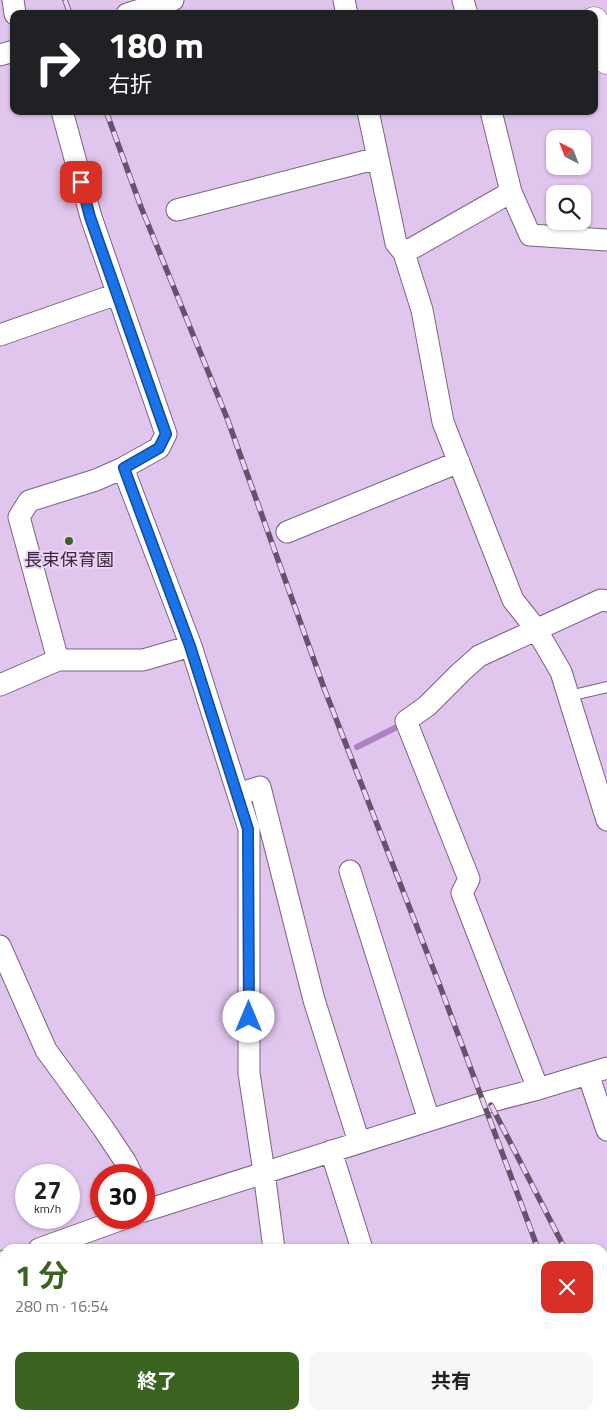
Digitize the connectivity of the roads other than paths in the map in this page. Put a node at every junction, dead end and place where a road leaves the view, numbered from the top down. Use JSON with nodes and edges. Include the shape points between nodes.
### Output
{"nodes":[{"id":1,"x":173,"y":0,"type":"edge"},
{"id":2,"x":140,"y":10,"type":"edge"},
{"id":3,"x":598,"y":33,"type":"edge"},
{"id":4,"x":607,"y":60,"type":"edge"},
{"id":5,"x":63,"y":115,"type":"edge"},
{"id":6,"x":369,"y":115,"type":"edge"},
{"id":7,"x":492,"y":115,"type":"edge"},
{"id":8,"x":378,"y":158,"type":"junction"},
{"id":9,"x":511,"y":192,"type":"junction"},
{"id":10,"x":177,"y":210,"type":"dead end"},
{"id":11,"x":607,"y":240,"type":"edge"},
{"id":12,"x":404,"y":253,"type":"junction"},
{"id":13,"x":117,"y":294,"type":"junction"},
{"id":14,"x":0,"y":335,"type":"edge"},
{"id":15,"x":459,"y":462,"type":"junction"},
{"id":16,"x":124,"y":468,"type":"junction"},
{"id":17,"x":286,"y":532,"type":"dead end"},
{"id":18,"x":607,"y":601,"type":"edge"},
{"id":19,"x":536,"y":629,"type":"junction"},
{"id":20,"x":190,"y":646,"type":"junction"},
{"id":21,"x":58,"y":660,"type":"junction"},
{"id":22,"x":0,"y":685,"type":"edge"},
{"id":23,"x":607,"y":687,"type":"edge"},
{"id":24,"x":569,"y":696,"type":"junction"},
{"id":25,"x":238,"y":794,"type":"junction"},
{"id":26,"x":607,"y":820,"type":"edge"},
{"id":27,"x":350,"y":871,"type":"dead end"},
{"id":28,"x":0,"y":946,"type":"edge"},
{"id":29,"x":598,"y":1071,"type":"edge"},
{"id":30,"x":538,"y":1089,"type":"junction"},
{"id":31,"x":429,"y":1120,"type":"junction"},
{"id":32,"x":607,"y":1130,"type":"edge"},
{"id":33,"x":359,"y":1142,"type":"junction"},
{"id":34,"x":331,"y":1151,"type":"junction"},
{"id":35,"x":126,"y":1164,"type":"edge"},
{"id":36,"x":264,"y":1172,"type":"junction"},
{"id":37,"x":155,"y":1203,"type":"edge"},
{"id":38,"x":95,"y":1229,"type":"edge"},
{"id":39,"x":53,"y":1244,"type":"edge"},
{"id":40,"x":273,"y":1244,"type":"edge"},
{"id":41,"x":360,"y":1244,"type":"edge"}],
"edges":[{"from":1,"to":2,"type":"street"},
{"from":3,"to":4,"type":"main road"},
{"from":5,"to":13,"type":"street","via":[[90,217]]},
{"from":6,"to":8,"type":"street"},
{"from":7,"to":9,"type":"street"},
{"from":8,"to":10,"type":"street"},
{"from":8,"to":12,"type":"street","via":[[396,243]]},
{"from":9,"to":11,"type":"street","via":[[530,235]]},
{"from":9,"to":12,"type":"street"},
{"from":12,"to":15,"type":"street","via":[[422,310],[443,422]]},
{"from":13,"to":14,"type":"street"},
{"from":13,"to":16,"type":"street","via":[[166,434],[159,448]]},
{"from":15,"to":17,"type":"street"},
{"from":15,"to":19,"type":"street","via":[[513,600]]},
{"from":16,"to":20,"type":"street"},
{"from":16,"to":21,"type":"street","via":[[29,501],[19,517]]},
{"from":18,"to":19,"type":"street","via":[[601,600]]},
{"from":19,"to":24,"type":"street","via":[[561,672]]},
{"from":19,"to":30,"type":"street","via":[[479,656],[427,706],[406,721],[469,879],[462,893]]},
{"from":20,"to":21,"type":"street","via":[[143,660]]},
{"from":20,"to":25,"type":"street"},
{"from":21,"to":22,"type":"street"},
{"from":23,"to":24,"type":"lane"},
{"from":24,"to":26,"type":"street"},
{"from":25,"to":33,"type":"street","via":[[260,787],[314,1000]]},
{"from":25,"to":36,"type":"street","via":[[248,829],[249,1073]]},
{"from":27,"to":31,"type":"street"},
{"from":28,"to":35,"type":"street","via":[[46,1050]]},
{"from":29,"to":30,"type":"street"},
{"from":29,"to":32,"type":"street"},
{"from":30,"to":31,"type":"street"},
{"from":31,"to":33,"type":"street"},
{"from":33,"to":34,"type":"street"},
{"from":34,"to":36,"type":"street"},
{"from":34,"to":41,"type":"street"},
{"from":36,"to":37,"type":"street"},
{"from":36,"to":40,"type":"street"},
{"from":38,"to":39,"type":"street"}]}
